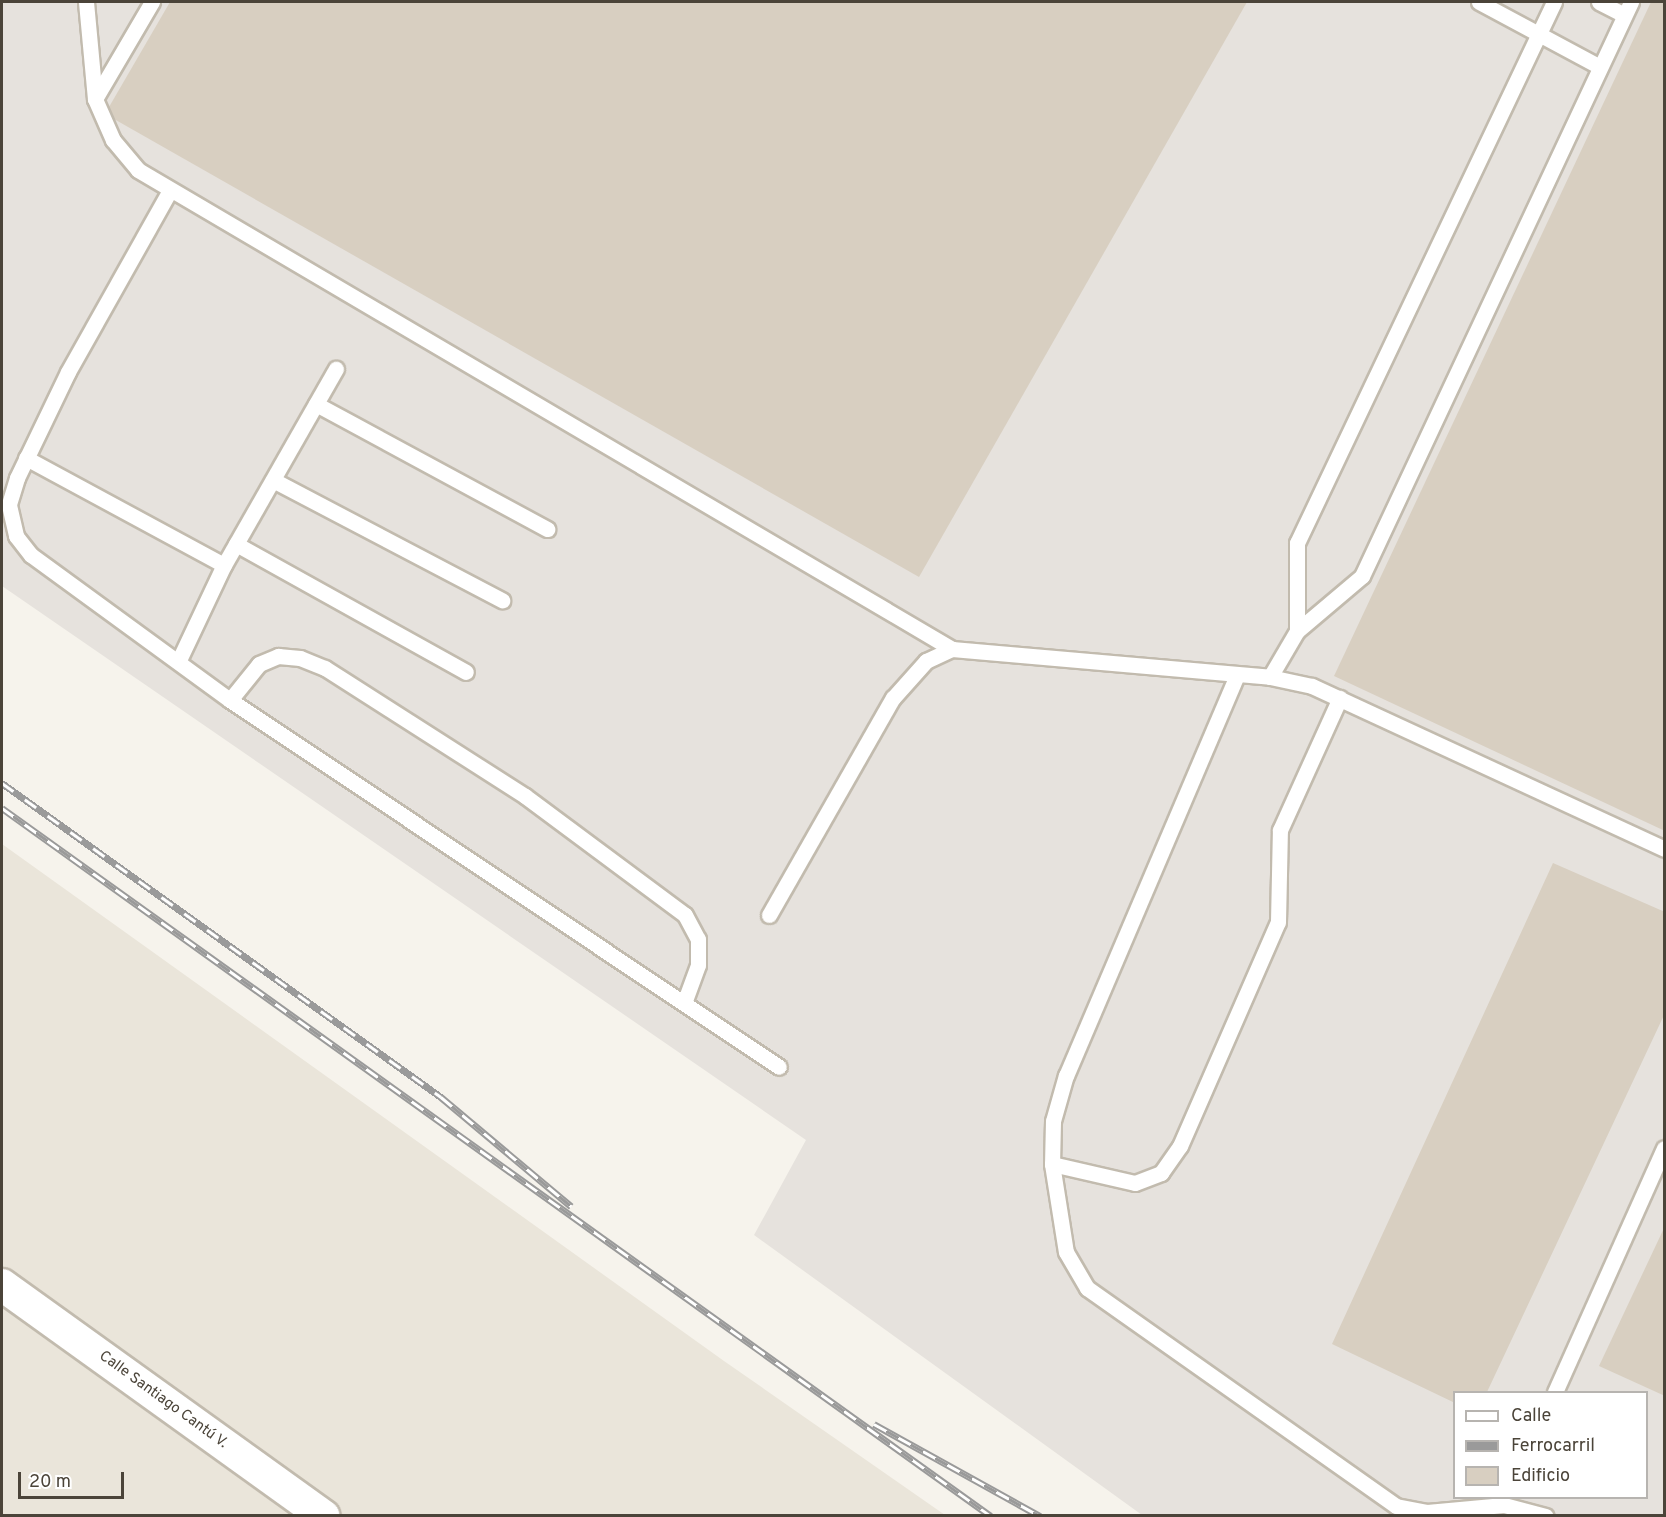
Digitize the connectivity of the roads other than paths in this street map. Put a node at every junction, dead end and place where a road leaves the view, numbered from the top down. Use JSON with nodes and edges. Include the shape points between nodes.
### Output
{"nodes":[{"id":1,"x":86,"y":2,"type":"edge"},
{"id":2,"x":152,"y":2,"type":"edge"},
{"id":3,"x":1479,"y":2,"type":"edge"},
{"id":4,"x":1554,"y":2,"type":"edge"},
{"id":5,"x":1599,"y":2,"type":"edge"},
{"id":6,"x":1628,"y":8,"type":"edge"},
{"id":7,"x":1536,"y":33,"type":"junction"},
{"id":8,"x":1600,"y":67,"type":"junction"},
{"id":9,"x":95,"y":99,"type":"junction"},
{"id":10,"x":169,"y":192,"type":"junction"},
{"id":11,"x":336,"y":369,"type":"dead end"},
{"id":12,"x":316,"y":404,"type":"junction"},
{"id":13,"x":27,"y":458,"type":"junction"},
{"id":14,"x":273,"y":480,"type":"junction"},
{"id":15,"x":547,"y":529,"type":"dead end"},
{"id":16,"x":237,"y":544,"type":"junction"},
{"id":17,"x":224,"y":566,"type":"junction"},
{"id":18,"x":502,"y":600,"type":"dead end"},
{"id":19,"x":1297,"y":631,"type":"junction"},
{"id":20,"x":952,"y":649,"type":"junction"},
{"id":21,"x":179,"y":660,"type":"junction"},
{"id":22,"x":466,"y":672,"type":"dead end"},
{"id":23,"x":1237,"y":675,"type":"junction"},
{"id":24,"x":1270,"y":677,"type":"junction"},
{"id":25,"x":1340,"y":698,"type":"junction"},
{"id":26,"x":230,"y":700,"type":"junction"},
{"id":27,"x":1665,"y":849,"type":"edge"},
{"id":28,"x":769,"y":915,"type":"dead end"},
{"id":29,"x":684,"y":1003,"type":"junction"},
{"id":30,"x":779,"y":1067,"type":"dead end"},
{"id":31,"x":1665,"y":1148,"type":"edge"},
{"id":32,"x":1052,"y":1164,"type":"junction"},
{"id":33,"x":2,"y":1285,"type":"edge"},
{"id":34,"x":1555,"y":1391,"type":"edge"},
{"id":35,"x":1506,"y":1501,"type":"edge"},
{"id":36,"x":324,"y":1515,"type":"edge"},
{"id":37,"x":1546,"y":1515,"type":"edge"}],
"edges":[{"from":1,"to":9,"type":"lane"},
{"from":2,"to":9,"type":"lane"},
{"from":3,"to":7,"type":"lane"},
{"from":4,"to":7,"type":"lane"},
{"from":5,"to":6,"type":"lane"},
{"from":6,"to":8,"type":"lane"},
{"from":7,"to":8,"type":"lane"},
{"from":7,"to":19,"type":"lane","via":[[1297,543]]},
{"from":8,"to":19,"type":"lane","via":[[1362,576]]},
{"from":9,"to":10,"type":"lane","via":[[113,140],[138,170]]},
{"from":10,"to":13,"type":"lane","via":[[68,372]]},
{"from":10,"to":20,"type":"lane"},
{"from":11,"to":12,"type":"lane"},
{"from":12,"to":14,"type":"lane"},
{"from":12,"to":15,"type":"lane"},
{"from":13,"to":17,"type":"lane"},
{"from":13,"to":21,"type":"lane","via":[[9,505],[16,536],[32,555]]},
{"from":14,"to":16,"type":"lane"},
{"from":14,"to":18,"type":"lane"},
{"from":16,"to":17,"type":"lane"},
{"from":16,"to":22,"type":"lane"},
{"from":17,"to":21,"type":"lane"},
{"from":19,"to":24,"type":"lane"},
{"from":20,"to":23,"type":"lane"},
{"from":20,"to":28,"type":"lane","via":[[926,661],[893,698]]},
{"from":21,"to":26,"type":"lane"},
{"from":23,"to":24,"type":"lane"},
{"from":23,"to":32,"type":"lane","via":[[1066,1075],[1053,1121]]},
{"from":24,"to":25,"type":"lane","via":[[1312,686]]},
{"from":25,"to":27,"type":"lane"},
{"from":25,"to":32,"type":"lane","via":[[1280,830],[1278,922],[1180,1146],[1161,1173],[1135,1184]]},
{"from":26,"to":29,"type":"lane"},
{"from":26,"to":29,"type":"lane","via":[[259,664],[278,656],[300,658],[325,668],[525,796],[685,915],[698,939],[698,965]]},
{"from":29,"to":30,"type":"lane"},
{"from":31,"to":34,"type":"lane"},
{"from":32,"to":35,"type":"lane","via":[[1066,1252],[1088,1288],[1396,1506],[1427,1512]]},
{"from":33,"to":36,"type":"street","name":"Calle Santiago Cantú V."},
{"from":35,"to":37,"type":"lane"}]}
